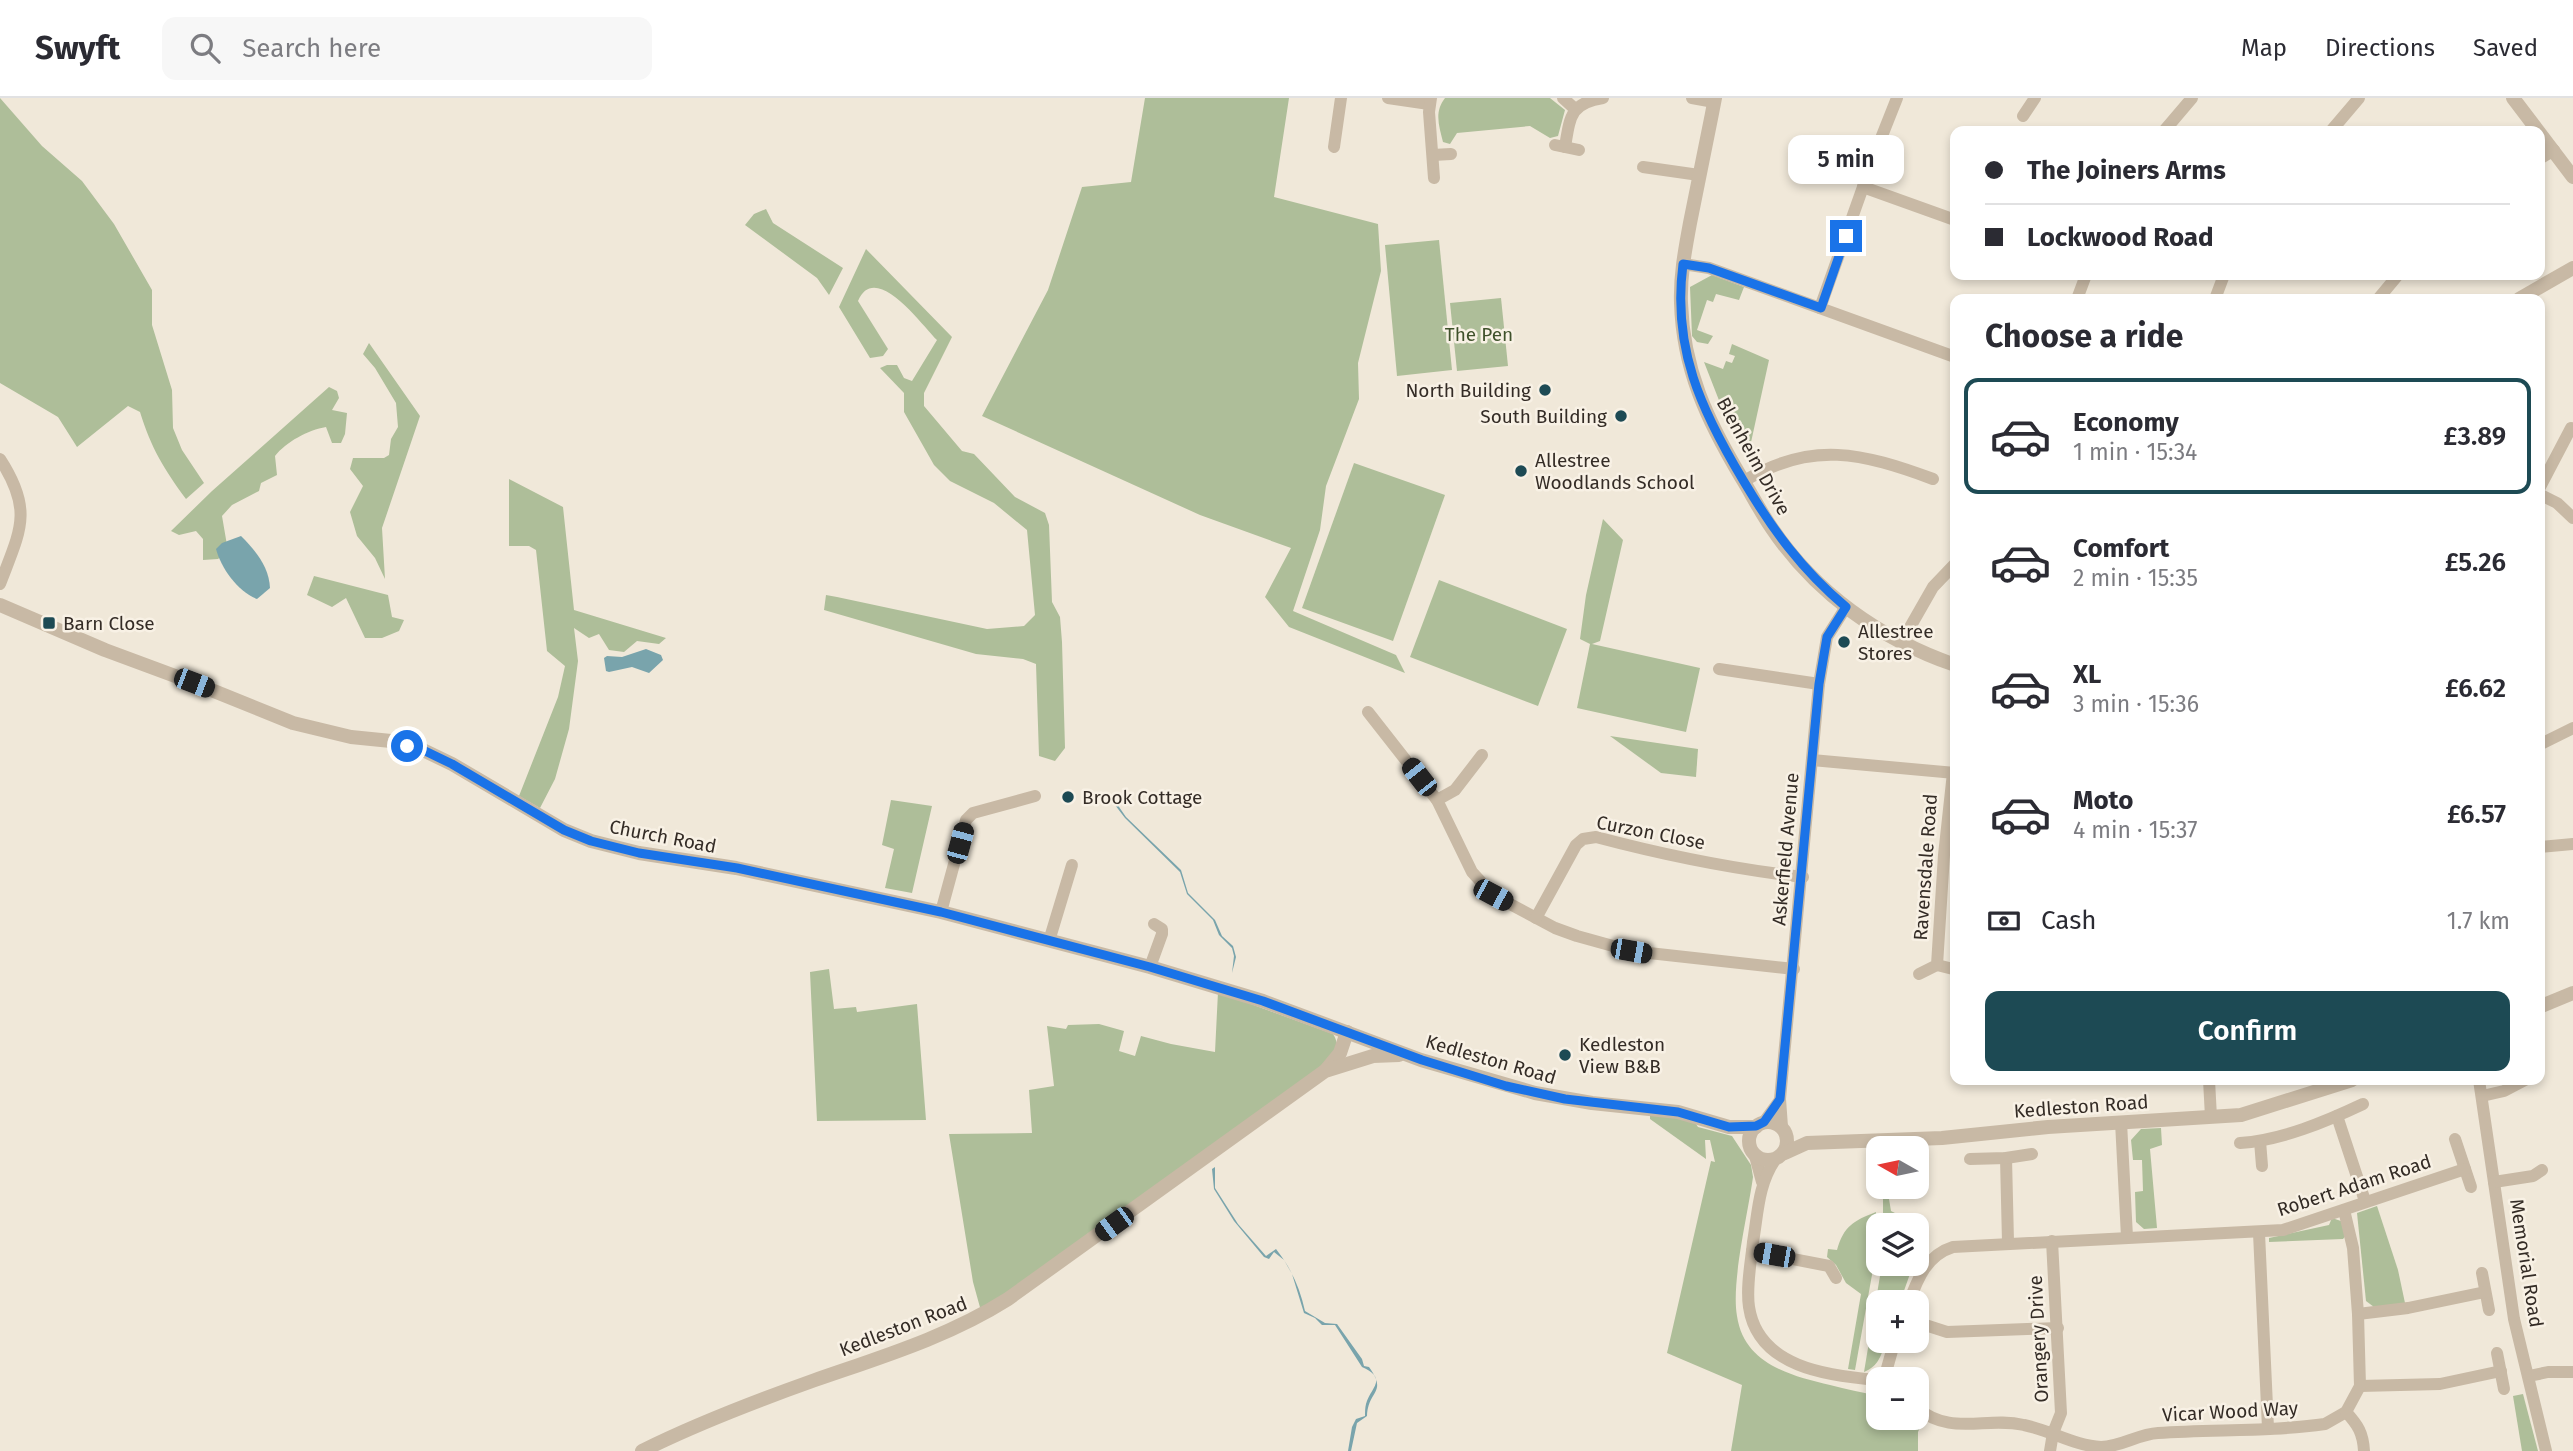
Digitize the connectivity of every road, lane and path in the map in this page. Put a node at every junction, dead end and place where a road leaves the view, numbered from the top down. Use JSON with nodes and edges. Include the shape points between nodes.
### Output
{"nodes":[{"id":1,"x":1341,"y":98,"type":"edge"},
{"id":2,"x":1388,"y":98,"type":"edge"},
{"id":3,"x":1563,"y":98,"type":"edge"},
{"id":4,"x":1603,"y":98,"type":"edge"},
{"id":5,"x":1692,"y":98,"type":"edge"},
{"id":6,"x":1898,"y":98,"type":"edge"},
{"id":7,"x":2035,"y":98,"type":"edge"},
{"id":8,"x":2192,"y":98,"type":"edge"},
{"id":9,"x":2359,"y":98,"type":"edge"},
{"id":10,"x":2513,"y":98,"type":"edge"},
{"id":11,"x":1714,"y":100,"type":"edge"},
{"id":12,"x":1430,"y":101,"type":"edge"},
{"id":13,"x":1576,"y":109,"type":"junction"},
{"id":14,"x":2023,"y":116,"type":"dead end"},
{"id":15,"x":2168,"y":126,"type":"edge"},
{"id":16,"x":2335,"y":126,"type":"edge"},
{"id":17,"x":2535,"y":126,"type":"edge"},
{"id":18,"x":2545,"y":139,"type":"edge"},
{"id":19,"x":1334,"y":147,"type":"dead end"},
{"id":20,"x":1580,"y":150,"type":"dead end"},
{"id":21,"x":2554,"y":150,"type":"junction"},
{"id":22,"x":1451,"y":154,"type":"dead end"},
{"id":23,"x":1433,"y":155,"type":"junction"},
{"id":24,"x":2545,"y":155,"type":"edge"},
{"id":25,"x":1643,"y":167,"type":"dead end"},
{"id":26,"x":1699,"y":175,"type":"junction"},
{"id":27,"x":2573,"y":177,"type":"edge"},
{"id":28,"x":1434,"y":178,"type":"dead end"},
{"id":29,"x":1863,"y":187,"type":"junction"},
{"id":30,"x":1950,"y":218,"type":"edge"},
{"id":31,"x":1683,"y":264,"type":"junction"},
{"id":32,"x":2573,"y":268,"type":"edge"},
{"id":33,"x":2394,"y":280,"type":"edge"},
{"id":34,"x":2382,"y":294,"type":"edge"},
{"id":35,"x":2528,"y":294,"type":"edge"},
{"id":36,"x":1821,"y":308,"type":"junction"},
{"id":37,"x":1950,"y":355,"type":"edge"},
{"id":38,"x":2571,"y":428,"type":"dead end"},
{"id":39,"x":0,"y":459,"type":"edge"},
{"id":40,"x":1933,"y":479,"type":"dead end"},
{"id":41,"x":2545,"y":479,"type":"edge"},
{"id":42,"x":1744,"y":481,"type":"junction"},
{"id":43,"x":2545,"y":495,"type":"edge"},
{"id":44,"x":2573,"y":518,"type":"edge"},
{"id":45,"x":1950,"y":570,"type":"edge"},
{"id":46,"x":0,"y":584,"type":"edge"},
{"id":47,"x":0,"y":605,"type":"edge"},
{"id":48,"x":1846,"y":607,"type":"junction"},
{"id":49,"x":1900,"y":643,"type":"junction"},
{"id":50,"x":1950,"y":663,"type":"edge"},
{"id":51,"x":1727,"y":667,"type":"dead end"},
{"id":52,"x":1819,"y":684,"type":"junction"},
{"id":53,"x":1368,"y":712,"type":"dead end"},
{"id":54,"x":2573,"y":728,"type":"edge"},
{"id":55,"x":2545,"y":741,"type":"edge"},
{"id":56,"x":1482,"y":755,"type":"dead end"},
{"id":57,"x":1812,"y":760,"type":"junction"},
{"id":58,"x":1950,"y":773,"type":"edge"},
{"id":59,"x":1035,"y":796,"type":"dead end"},
{"id":60,"x":1437,"y":800,"type":"junction"},
{"id":61,"x":1950,"y":805,"type":"edge"},
{"id":62,"x":2573,"y":844,"type":"edge"},
{"id":63,"x":2545,"y":846,"type":"edge"},
{"id":64,"x":1072,"y":865,"type":"dead end"},
{"id":65,"x":1803,"y":877,"type":"junction"},
{"id":66,"x":941,"y":912,"type":"junction"},
{"id":67,"x":1536,"y":918,"type":"junction"},
{"id":68,"x":1153,"y":924,"type":"dead end"},
{"id":69,"x":1049,"y":941,"type":"junction"},
{"id":70,"x":1937,"y":965,"type":"junction"},
{"id":71,"x":1150,"y":967,"type":"junction"},
{"id":72,"x":1950,"y":968,"type":"edge"},
{"id":73,"x":1794,"y":970,"type":"junction"},
{"id":74,"x":1919,"y":974,"type":"dead end"},
{"id":75,"x":2573,"y":993,"type":"edge"},
{"id":76,"x":2545,"y":1005,"type":"edge"},
{"id":77,"x":1352,"y":1034,"type":"junction"},
{"id":78,"x":1407,"y":1055,"type":"junction"},
{"id":79,"x":1348,"y":1063,"type":"junction"},
{"id":80,"x":1325,"y":1071,"type":"junction"},
{"id":81,"x":2209,"y":1085,"type":"edge"},
{"id":82,"x":2337,"y":1085,"type":"edge"},
{"id":83,"x":2480,"y":1085,"type":"edge"},
{"id":84,"x":2515,"y":1085,"type":"edge"},
{"id":85,"x":2482,"y":1096,"type":"junction"},
{"id":86,"x":1780,"y":1099,"type":"junction"},
{"id":87,"x":2363,"y":1104,"type":"dead end"},
{"id":88,"x":2337,"y":1116,"type":"junction"},
{"id":89,"x":2211,"y":1117,"type":"junction"},
{"id":90,"x":2121,"y":1122,"type":"junction"},
{"id":91,"x":1760,"y":1124,"type":"junction"},
{"id":92,"x":1729,"y":1127,"type":"junction"},
{"id":93,"x":1784,"y":1129,"type":"junction"},
{"id":94,"x":2455,"y":1139,"type":"dead end"},
{"id":95,"x":2260,"y":1141,"type":"junction"},
{"id":96,"x":1807,"y":1143,"type":"junction"},
{"id":97,"x":2240,"y":1143,"type":"dead end"},
{"id":98,"x":1752,"y":1150,"type":"junction"},
{"id":99,"x":2032,"y":1154,"type":"dead end"},
{"id":100,"x":1780,"y":1156,"type":"junction"},
{"id":101,"x":2006,"y":1158,"type":"junction"},
{"id":102,"x":1970,"y":1159,"type":"dead end"},
{"id":103,"x":2262,"y":1166,"type":"dead end"},
{"id":104,"x":2465,"y":1169,"type":"junction"},
{"id":105,"x":2542,"y":1170,"type":"dead end"},
{"id":106,"x":1762,"y":1182,"type":"junction"},
{"id":107,"x":2494,"y":1182,"type":"junction"},
{"id":108,"x":2471,"y":1187,"type":"dead end"},
{"id":109,"x":2365,"y":1201,"type":"junction"},
{"id":110,"x":2344,"y":1210,"type":"junction"},
{"id":111,"x":2259,"y":1233,"type":"junction"},
{"id":112,"x":2127,"y":1237,"type":"junction"},
{"id":113,"x":2052,"y":1241,"type":"junction"},
{"id":114,"x":2008,"y":1242,"type":"junction"},
{"id":115,"x":1822,"y":1249,"type":"dead end"},
{"id":116,"x":1752,"y":1251,"type":"junction"},
{"id":117,"x":1819,"y":1263,"type":"junction"},
{"id":118,"x":2482,"y":1273,"type":"dead end"},
{"id":119,"x":1836,"y":1278,"type":"dead end"},
{"id":120,"x":1915,"y":1290,"type":"edge"},
{"id":121,"x":2486,"y":1292,"type":"junction"},
{"id":122,"x":2489,"y":1310,"type":"dead end"},
{"id":123,"x":2358,"y":1314,"type":"junction"},
{"id":124,"x":1929,"y":1326,"type":"edge"},
{"id":125,"x":2058,"y":1328,"type":"junction"},
{"id":126,"x":2497,"y":1353,"type":"dead end"},
{"id":127,"x":2501,"y":1371,"type":"junction"},
{"id":128,"x":2573,"y":1371,"type":"edge"},
{"id":129,"x":2529,"y":1376,"type":"junction"},
{"id":130,"x":1866,"y":1378,"type":"edge"},
{"id":131,"x":2360,"y":1385,"type":"junction"},
{"id":132,"x":2504,"y":1389,"type":"dead end"},
{"id":133,"x":2346,"y":1412,"type":"junction"},
{"id":134,"x":1929,"y":1415,"type":"edge"},
{"id":135,"x":2268,"y":1428,"type":"junction"},
{"id":136,"x":2053,"y":1433,"type":"junction"},
{"id":137,"x":642,"y":1451,"type":"edge"},
{"id":138,"x":2050,"y":1451,"type":"edge"},
{"id":139,"x":2364,"y":1451,"type":"edge"},
{"id":140,"x":2546,"y":1451,"type":"edge"}],
"edges":[{"from":1,"to":19,"type":"street"},
{"from":2,"to":12,"type":"street"},
{"from":3,"to":13,"type":"street"},
{"from":4,"to":13,"type":"street"},
{"from":5,"to":11,"type":"street"},
{"from":6,"to":29,"type":"street"},
{"from":7,"to":14,"type":"street"},
{"from":8,"to":15,"type":"street"},
{"from":9,"to":16,"type":"street"},
{"from":10,"to":17,"type":"street"},
{"from":11,"to":26,"type":"street","name":"Blenheim Drive"},
{"from":12,"to":23,"type":"street"},
{"from":13,"to":20,"type":"street","via":[[1560,146]]},
{"from":18,"to":21,"type":"street"},
{"from":21,"to":24,"type":"street"},
{"from":21,"to":27,"type":"street"},
{"from":22,"to":23,"type":"street"},
{"from":23,"to":28,"type":"street"},
{"from":25,"to":26,"type":"street"},
{"from":26,"to":31,"type":"street","name":"Blenheim Drive"},
{"from":29,"to":30,"type":"street"},
{"from":29,"to":36,"type":"street"},
{"from":31,"to":36,"type":"street","via":[[1709,268]]},
{"from":31,"to":42,"type":"street","name":"Blenheim Drive","via":[[1682,319],[1692,376],[1704,410]]},
{"from":32,"to":35,"type":"street"},
{"from":33,"to":34,"type":"street"},
{"from":36,"to":37,"type":"street"},
{"from":38,"to":41,"type":"street"},
{"from":39,"to":46,"type":"street","via":[[15,482],[21,516]]},
{"from":40,"to":42,"type":"street","via":[[1876,462],[1822,454],[1784,461]]},
{"from":42,"to":48,"type":"street","name":"Blenheim Drive","via":[[1790,552]]},
{"from":43,"to":44,"type":"street"},
{"from":45,"to":49,"type":"street","via":[[1933,587]]},
{"from":47,"to":66,"type":"street","name":"Church Road","via":[[293,723],[423,750],[591,841]]},
{"from":48,"to":49,"type":"street","name":"Blenheim Drive"},
{"from":48,"to":52,"type":"street","name":"Askerfield Avenue","via":[[1827,637]]},
{"from":49,"to":50,"type":"street","name":"Blenheim Drive"},
{"from":51,"to":52,"type":"street"},
{"from":52,"to":57,"type":"street","name":"Askerfield Avenue"},
{"from":53,"to":60,"type":"street","via":[[1395,737]]},
{"from":54,"to":55,"type":"street"},
{"from":56,"to":60,"type":"street","via":[[1465,764],[1455,790]]},
{"from":57,"to":58,"type":"street"},
{"from":57,"to":65,"type":"street","name":"Askerfield Avenue"},
{"from":59,"to":66,"type":"street","via":[[973,813],[966,820]]},
{"from":60,"to":67,"type":"street","via":[[1478,881],[1493,895]]},
{"from":61,"to":70,"type":"street","name":"Ravensdale Road"},
{"from":62,"to":63,"type":"street"},
{"from":64,"to":69,"type":"street"},
{"from":65,"to":67,"type":"street","name":"Curzon Close","via":[[1589,838],[1576,845]]},
{"from":65,"to":73,"type":"street","name":"Askerfield Avenue"},
{"from":66,"to":69,"type":"street","name":"Church Road"},
{"from":67,"to":73,"type":"street","via":[[1577,936],[1631,951]]},
{"from":68,"to":71,"type":"street","via":[[1162,934]]},
{"from":69,"to":71,"type":"street","name":"Church Road"},
{"from":70,"to":72,"type":"street","name":"Ravensdale Road"},
{"from":70,"to":74,"type":"street","name":"Ravensdale Road"},
{"from":71,"to":77,"type":"street","name":"Church Road"},
{"from":73,"to":86,"type":"street","name":"Askerfield Avenue"},
{"from":75,"to":76,"type":"street"},
{"from":77,"to":78,"type":"street","name":"Kedleston Road"},
{"from":77,"to":79,"type":"street"},
{"from":77,"to":80,"type":"street","name":"Kedleston Road"},
{"from":78,"to":79,"type":"street","name":"Kedleston Road","via":[[1373,1056]]},
{"from":78,"to":92,"type":"street","name":"Kedleston Road","via":[[1549,1096],[1678,1112]]},
{"from":79,"to":80,"type":"street","name":"Kedleston Road"},
{"from":80,"to":137,"type":"street","name":"Kedleston Road","via":[[974,1320],[713,1417]]},
{"from":81,"to":89,"type":"street"},
{"from":82,"to":89,"type":"street","name":"Kedleston Road","via":[[2255,1112]]},
{"from":83,"to":85,"type":"street","name":"Memorial Road"},
{"from":84,"to":85,"type":"street"},
{"from":85,"to":107,"type":"street","name":"Memorial Road"},
{"from":86,"to":91,"type":"street","name":"Askerfield Avenue"},
{"from":86,"to":93,"type":"street","name":"Askerfield Avenue"},
{"from":87,"to":88,"type":"street"},
{"from":88,"to":95,"type":"street"},
{"from":88,"to":109,"type":"street"},
{"from":89,"to":90,"type":"street","name":"Kedleston Road"},
{"from":90,"to":96,"type":"street","name":"Kedleston Road","via":[[1942,1138]]},
{"from":90,"to":112,"type":"street"},
{"from":91,"to":92,"type":"street","name":"Kedleston Road"},
{"from":91,"to":93,"type":"street","via":[[1774,1123]]},
{"from":91,"to":98,"type":"street","via":[[1750,1135]]},
{"from":92,"to":98,"type":"street","name":"Kedleston Road"},
{"from":93,"to":96,"type":"street"},
{"from":93,"to":100,"type":"street","via":[[1788,1140]]},
{"from":94,"to":104,"type":"street"},
{"from":95,"to":97,"type":"street"},
{"from":95,"to":103,"type":"street"},
{"from":96,"to":100,"type":"street","name":"Kedleston Road"},
{"from":98,"to":100,"type":"street","via":[[1764,1160]]},
{"from":98,"to":106,"type":"street"},
{"from":99,"to":101,"type":"street"},
{"from":100,"to":106,"type":"street"},
{"from":101,"to":102,"type":"street"},
{"from":101,"to":114,"type":"street"},
{"from":104,"to":108,"type":"street"},
{"from":104,"to":109,"type":"street","name":"Robert Adam Road"},
{"from":105,"to":107,"type":"street","via":[[2533,1176]]},
{"from":106,"to":116,"type":"street"},
{"from":107,"to":129,"type":"street","name":"Memorial Road","via":[[2514,1319]]},
{"from":109,"to":110,"type":"street","name":"Robert Adam Road"},
{"from":110,"to":111,"type":"street","name":"Robert Adam Road"},
{"from":110,"to":123,"type":"street","via":[[2352,1234]]},
{"from":111,"to":112,"type":"street","name":"Robert Adam Road"},
{"from":111,"to":135,"type":"street"},
{"from":112,"to":113,"type":"street","name":"Robert Adam Road"},
{"from":113,"to":114,"type":"street","name":"Robert Adam Road"},
{"from":113,"to":125,"type":"street","name":"Orangery Drive"},
{"from":114,"to":120,"type":"street","name":"Robert Adam Road","via":[[1944,1250],[1926,1265]]},
{"from":115,"to":117,"type":"street"},
{"from":116,"to":117,"type":"street"},
{"from":116,"to":130,"type":"street","via":[[1748,1305],[1767,1347],[1803,1367]]},
{"from":117,"to":119,"type":"street","via":[[1829,1266]]},
{"from":118,"to":121,"type":"street"},
{"from":121,"to":122,"type":"street"},
{"from":121,"to":123,"type":"street"},
{"from":123,"to":131,"type":"street"},
{"from":124,"to":125,"type":"street","via":[[1947,1332]]},
{"from":125,"to":136,"type":"street","name":"Orangery Drive","via":[[2061,1413]]},
{"from":126,"to":127,"type":"street"},
{"from":127,"to":131,"type":"street","via":[[2440,1384]]},
{"from":127,"to":132,"type":"street"},
{"from":128,"to":129,"type":"street"},
{"from":129,"to":140,"type":"street","name":"Memorial Road"},
{"from":131,"to":133,"type":"street"},
{"from":133,"to":135,"type":"street","name":"Vicar Wood Way","via":[[2325,1424]]},
{"from":133,"to":139,"type":"street","via":[[2360,1427]]},
{"from":134,"to":136,"type":"street","name":"Vicar Wood Way","via":[[1950,1424],[2012,1423]]},
{"from":135,"to":136,"type":"street","name":"Vicar Wood Way","via":[[2155,1433],[2103,1447]]},
{"from":136,"to":138,"type":"street","name":"Orangery Drive"}]}
